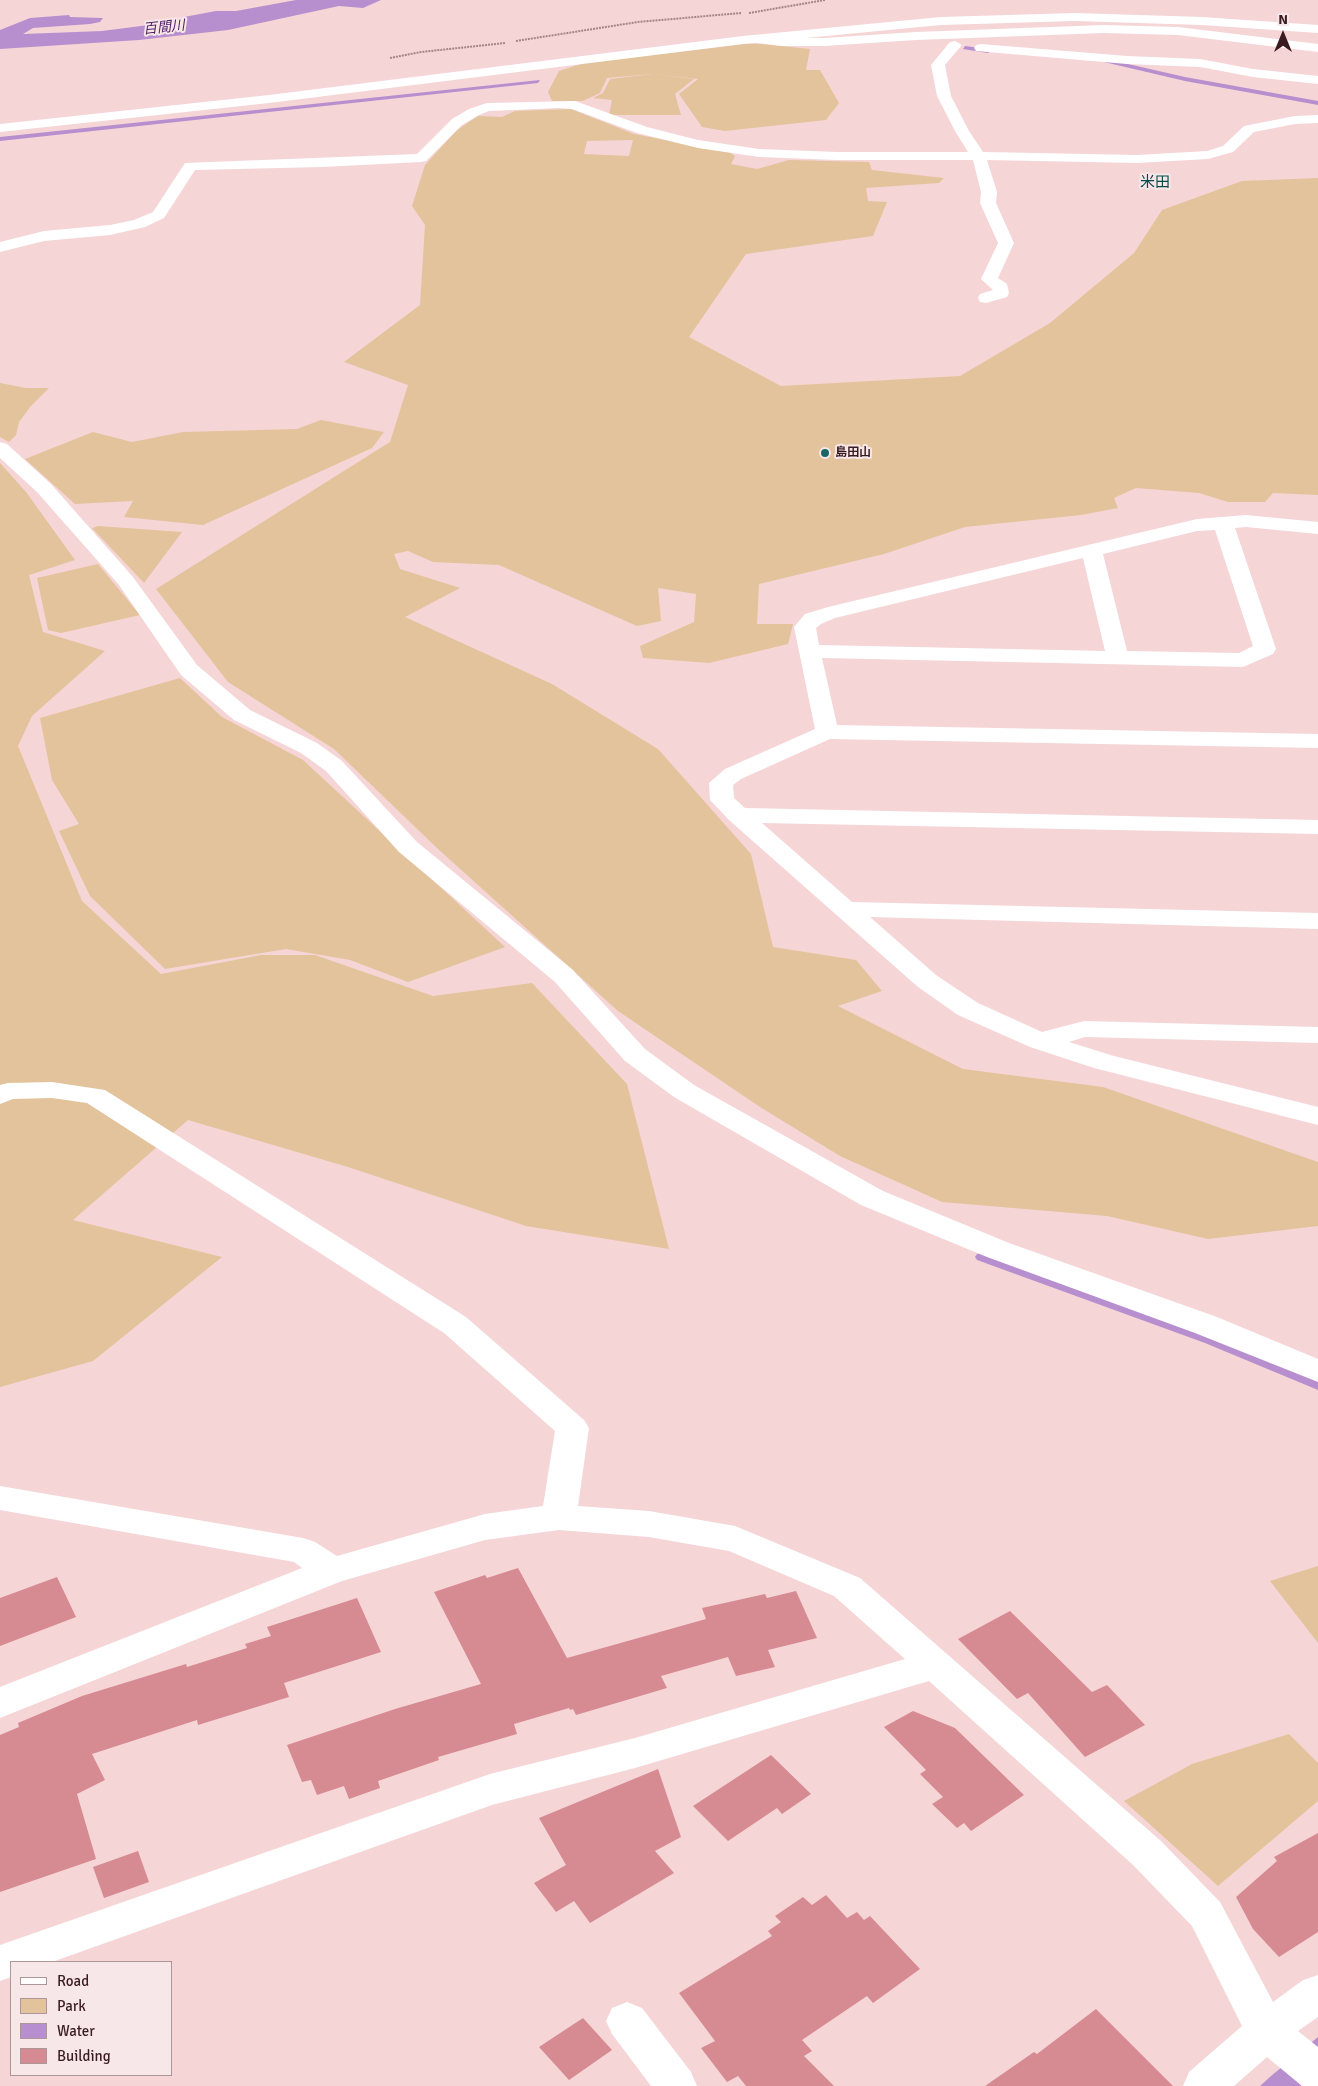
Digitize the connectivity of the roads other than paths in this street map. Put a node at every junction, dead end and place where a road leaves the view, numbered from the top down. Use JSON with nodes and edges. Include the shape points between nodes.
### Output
{"nodes":[{"id":1,"x":1018,"y":11,"type":"junction"},
{"id":2,"x":1318,"y":29,"type":"edge"},
{"id":3,"x":939,"y":35,"type":"junction"},
{"id":4,"x":757,"y":39,"type":"junction"},
{"id":5,"x":955,"y":45,"type":"junction"},
{"id":6,"x":1318,"y":48,"type":"edge"},
{"id":7,"x":1318,"y":80,"type":"edge"},
{"id":8,"x":1318,"y":119,"type":"edge"},
{"id":9,"x":0,"y":128,"type":"edge"},
{"id":10,"x":979,"y":156,"type":"junction"},
{"id":11,"x":0,"y":247,"type":"edge"},
{"id":12,"x":986,"y":298,"type":"dead end"},
{"id":13,"x":0,"y":448,"type":"edge"},
{"id":14,"x":1222,"y":523,"type":"junction"},
{"id":15,"x":1318,"y":528,"type":"edge"},
{"id":16,"x":1092,"y":550,"type":"junction"},
{"id":17,"x":809,"y":651,"type":"junction"},
{"id":18,"x":1117,"y":657,"type":"junction"},
{"id":19,"x":827,"y":732,"type":"junction"},
{"id":20,"x":1318,"y":741,"type":"edge"},
{"id":21,"x":738,"y":814,"type":"junction"},
{"id":22,"x":1318,"y":827,"type":"edge"},
{"id":23,"x":845,"y":909,"type":"junction"},
{"id":24,"x":1318,"y":921,"type":"edge"},
{"id":25,"x":1318,"y":1036,"type":"edge"},
{"id":26,"x":1040,"y":1041,"type":"junction"},
{"id":27,"x":0,"y":1095,"type":"edge"},
{"id":28,"x":1318,"y":1116,"type":"edge"},
{"id":29,"x":1318,"y":1371,"type":"edge"},
{"id":30,"x":0,"y":1498,"type":"edge"},
{"id":31,"x":559,"y":1517,"type":"junction"},
{"id":32,"x":332,"y":1571,"type":"junction"},
{"id":33,"x":934,"y":1665,"type":"junction"},
{"id":34,"x":0,"y":1704,"type":"edge"},
{"id":35,"x":0,"y":1962,"type":"edge"},
{"id":36,"x":1318,"y":1993,"type":"edge"},
{"id":37,"x":627,"y":2021,"type":"dead end"},
{"id":38,"x":1266,"y":2031,"type":"junction"},
{"id":39,"x":1318,"y":2073,"type":"edge"},
{"id":40,"x":676,"y":2086,"type":"edge"},
{"id":41,"x":1204,"y":2086,"type":"edge"}],
"edges":[{"from":1,"to":2,"type":"street"},
{"from":1,"to":3,"type":"street","via":[[1026,22]]},
{"from":1,"to":4,"type":"street","via":[[941,22]]},
{"from":3,"to":4,"type":"street","via":[[824,42]]},
{"from":3,"to":5,"type":"street","via":[[940,39]]},
{"from":3,"to":6,"type":"street","via":[[1104,29],[1178,31]]},
{"from":4,"to":9,"type":"street","via":[[269,99]]},
{"from":5,"to":7,"type":"street","via":[[1119,60],[1200,63]]},
{"from":5,"to":10,"type":"street","via":[[938,65],[944,96],[962,132]]},
{"from":8,"to":10,"type":"street","via":[[1295,120],[1249,130],[1228,149],[1208,155],[1137,158]]},
{"from":10,"to":11,"type":"street","via":[[759,153],[698,144],[642,130],[575,105],[487,107],[457,122],[421,158],[190,166],[159,215],[139,224],[44,236]]},
{"from":10,"to":12,"type":"street","via":[[989,192],[988,203],[1006,244],[989,279],[1001,288],[1001,293]]},
{"from":13,"to":29,"type":"street","via":[[44,488],[126,581],[189,670],[242,715],[309,748],[334,766],[408,847],[564,976],[635,1055],[684,1091],[872,1198],[998,1250],[1206,1325]]},
{"from":14,"to":15,"type":"street","via":[[1246,521]]},
{"from":14,"to":16,"type":"street","via":[[1197,525]]},
{"from":14,"to":18,"type":"street","via":[[1265,649],[1243,660]]},
{"from":16,"to":17,"type":"street","via":[[821,616],[805,627]]},
{"from":16,"to":18,"type":"street"},
{"from":17,"to":18,"type":"street"},
{"from":17,"to":19,"type":"street"},
{"from":19,"to":20,"type":"street"},
{"from":19,"to":21,"type":"street","via":[[721,782],[722,800]]},
{"from":21,"to":22,"type":"street"},
{"from":21,"to":23,"type":"street"},
{"from":23,"to":24,"type":"street"},
{"from":23,"to":26,"type":"street","via":[[927,982],[968,1009]]},
{"from":25,"to":26,"type":"street","via":[[1084,1029]]},
{"from":26,"to":28,"type":"street","via":[[1104,1062]]},
{"from":27,"to":31,"type":"street","via":[[8,1091],[52,1090],[94,1096],[455,1325],[572,1428]]},
{"from":30,"to":32,"type":"street","via":[[303,1551]]},
{"from":31,"to":32,"type":"street","via":[[485,1527]]},
{"from":31,"to":33,"type":"street","via":[[649,1524],[735,1539],[847,1587]]},
{"from":32,"to":34,"type":"street"},
{"from":33,"to":35,"type":"street","via":[[635,1753],[490,1790]]},
{"from":33,"to":38,"type":"street","via":[[1147,1853],[1206,1914]]},
{"from":36,"to":38,"type":"street"},
{"from":37,"to":40,"type":"street"},
{"from":38,"to":39,"type":"street"},
{"from":38,"to":41,"type":"street"}]}
